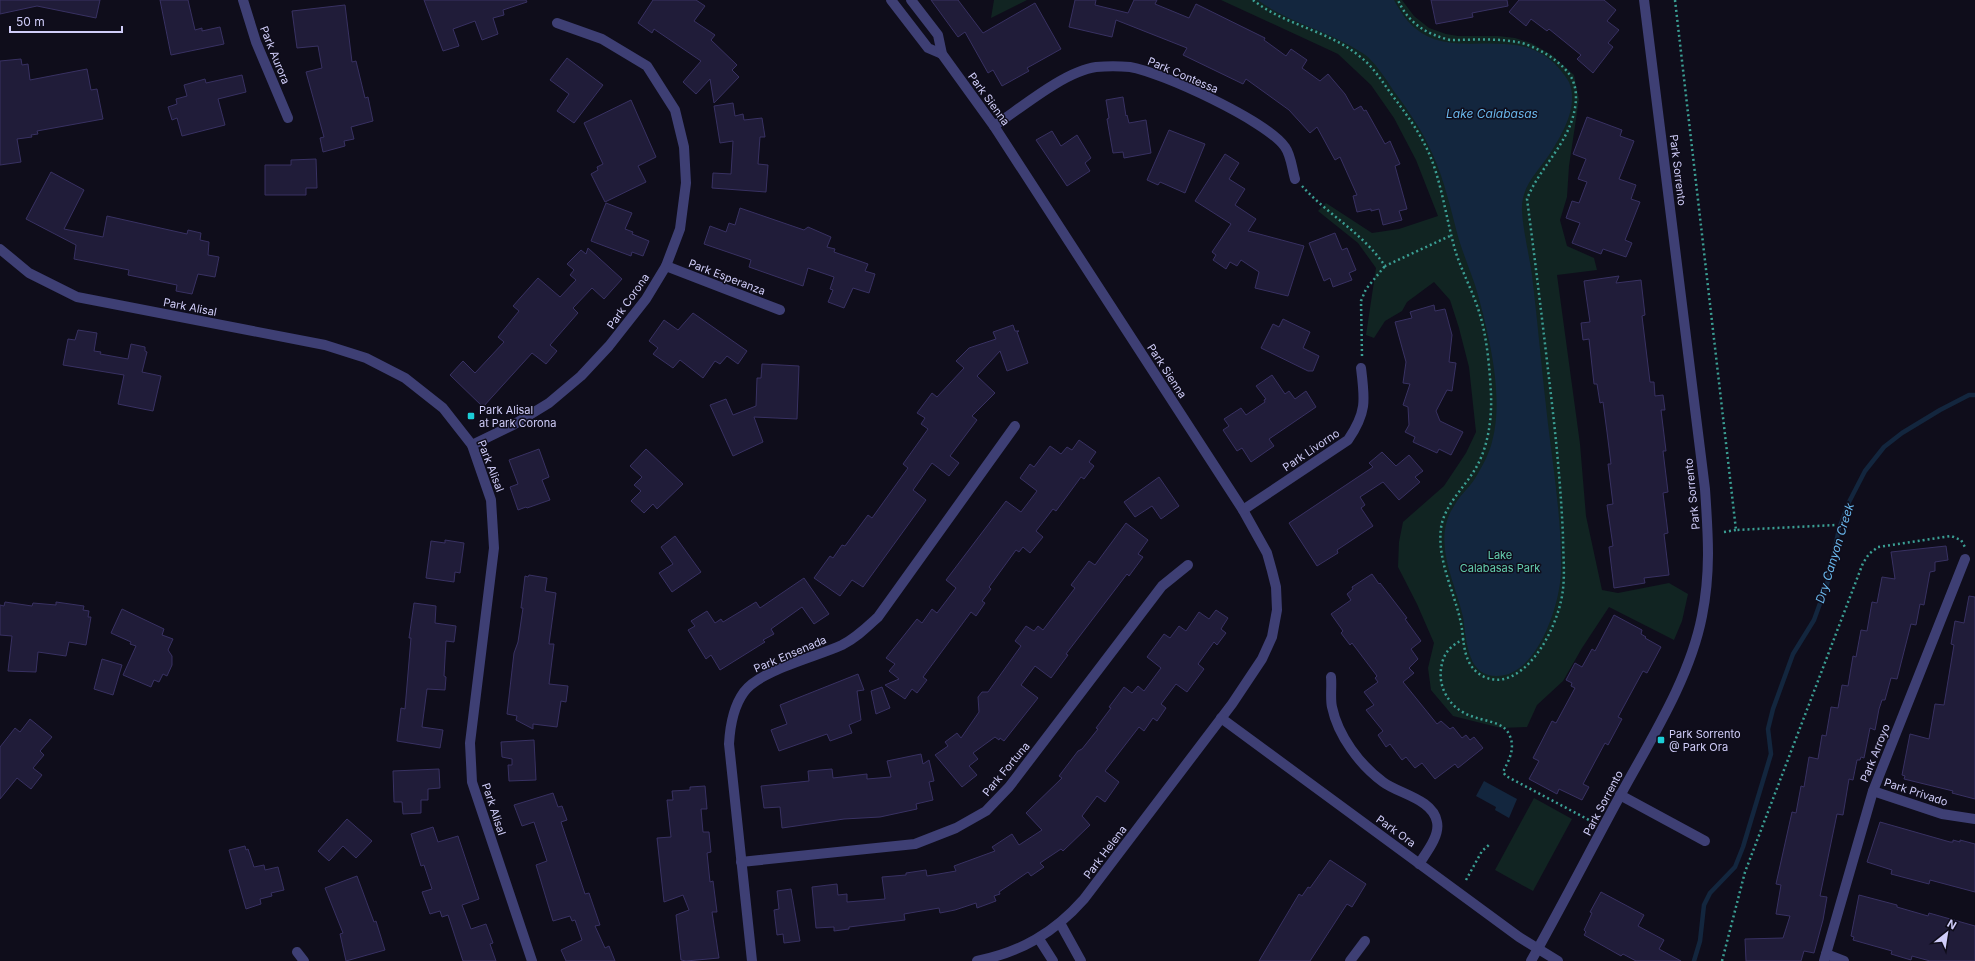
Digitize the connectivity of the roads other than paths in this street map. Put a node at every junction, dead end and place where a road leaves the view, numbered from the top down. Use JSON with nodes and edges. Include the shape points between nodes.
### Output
{"nodes":[{"id":1,"x":243,"y":0,"type":"edge"},
{"id":2,"x":891,"y":0,"type":"edge"},
{"id":3,"x":911,"y":0,"type":"edge"},
{"id":4,"x":1644,"y":0,"type":"edge"},
{"id":5,"x":557,"y":23,"type":"dead end"},
{"id":6,"x":942,"y":54,"type":"junction"},
{"id":7,"x":288,"y":118,"type":"dead end"},
{"id":8,"x":994,"y":126,"type":"junction"},
{"id":9,"x":1295,"y":178,"type":"road end"},
{"id":10,"x":0,"y":249,"type":"edge"},
{"id":11,"x":666,"y":266,"type":"junction"},
{"id":12,"x":780,"y":310,"type":"dead end"},
{"id":13,"x":1362,"y":368,"type":"road end"},
{"id":14,"x":1015,"y":426,"type":"dead end"},
{"id":15,"x":472,"y":445,"type":"junction"},
{"id":16,"x":1243,"y":510,"type":"junction"},
{"id":17,"x":1965,"y":559,"type":"road end"},
{"id":18,"x":1188,"y":565,"type":"dead end"},
{"id":19,"x":1331,"y":677,"type":"dead end"},
{"id":20,"x":1221,"y":718,"type":"junction"},
{"id":21,"x":1873,"y":791,"type":"junction"},
{"id":22,"x":1620,"y":795,"type":"junction"},
{"id":23,"x":1975,"y":819,"type":"edge"},
{"id":24,"x":1705,"y":841,"type":"dead end"},
{"id":25,"x":742,"y":862,"type":"junction"},
{"id":26,"x":1419,"y":864,"type":"junction"},
{"id":27,"x":1060,"y":923,"type":"junction"},
{"id":28,"x":1039,"y":939,"type":"junction"},
{"id":29,"x":1364,"y":941,"type":"dead end"},
{"id":30,"x":1537,"y":949,"type":"junction"},
{"id":31,"x":297,"y":952,"type":"dead end"},
{"id":32,"x":1825,"y":958,"type":"edge"},
{"id":33,"x":304,"y":961,"type":"edge"},
{"id":34,"x":532,"y":961,"type":"edge"},
{"id":35,"x":752,"y":961,"type":"edge"},
{"id":36,"x":977,"y":961,"type":"edge"},
{"id":37,"x":1053,"y":961,"type":"edge"},
{"id":38,"x":1082,"y":961,"type":"edge"},
{"id":39,"x":1350,"y":961,"type":"edge"},
{"id":40,"x":1531,"y":961,"type":"edge"},
{"id":41,"x":1558,"y":961,"type":"edge"},
{"id":42,"x":1844,"y":961,"type":"edge"}],
"edges":[{"from":1,"to":7,"type":"street","name":"Park Aurora","via":[[256,42]]},
{"from":2,"to":6,"type":"street","name":"Park Sienna","via":[[928,48]]},
{"from":3,"to":6,"type":"street","name":"Park Sienna","via":[[938,35]]},
{"from":4,"to":22,"type":"street","name":"Park Sorrento","via":[[1694,391],[1709,555],[1702,617],[1686,668]]},
{"from":5,"to":11,"type":"street","name":"Park Corona","via":[[602,39],[647,66],[674,110],[684,147],[686,183],[680,229]]},
{"from":6,"to":8,"type":"street","name":"Park Sienna"},
{"from":8,"to":9,"type":"street","name":"Park Contessa","via":[[1066,78],[1096,67],[1130,67],[1158,75],[1237,111],[1269,131],[1286,148]]},
{"from":8,"to":16,"type":"street","name":"Park Sienna"},
{"from":10,"to":15,"type":"street","name":"Park Alisal","via":[[29,273],[78,297],[325,345],[366,358],[405,378],[443,408]]},
{"from":11,"to":12,"type":"street","name":"Park Esperanza"},
{"from":11,"to":15,"type":"street","name":"Park Corona","via":[[646,299],[609,346],[581,376],[549,403],[513,425]]},
{"from":13,"to":16,"type":"street","name":"Park Livorno","via":[[1365,402],[1359,423],[1348,440]]},
{"from":14,"to":25,"type":"street","name":"Park Ensenada","via":[[878,617],[842,644],[758,679],[744,692],[730,724],[729,744]]},
{"from":15,"to":34,"type":"street","name":"Park Alisal","via":[[491,500],[494,548],[470,743],[472,782]]},
{"from":16,"to":20,"type":"street","name":"Park Sienna","via":[[1267,553],[1276,587],[1277,610],[1272,637],[1262,659]]},
{"from":17,"to":21,"type":"street","name":"Park Arroyo"},
{"from":18,"to":25,"type":"street","name":"Park Fortuna","via":[[1162,586],[1009,787],[986,811],[956,828],[915,844]]},
{"from":19,"to":26,"type":"street","via":[[1332,708],[1346,741],[1365,766],[1384,782],[1434,812],[1438,824],[1434,839]]},
{"from":20,"to":26,"type":"street","name":"Park Ora"},
{"from":20,"to":27,"type":"street","name":"Park Helena","via":[[1084,899]]},
{"from":21,"to":23,"type":"street","name":"Park Privado","via":[[1942,814]]},
{"from":21,"to":32,"type":"street","name":"Park Arroyo"},
{"from":22,"to":24,"type":"street"},
{"from":22,"to":30,"type":"street","name":"Park Sorrento"},
{"from":25,"to":35,"type":"street","name":"Park Ensenada"},
{"from":26,"to":30,"type":"street","name":"Park Ora"},
{"from":27,"to":28,"type":"street","name":"Park Helena"},
{"from":27,"to":38,"type":"street"},
{"from":28,"to":36,"type":"street","name":"Park Helena","via":[[994,958]]},
{"from":28,"to":37,"type":"street"},
{"from":29,"to":39,"type":"street"},
{"from":30,"to":40,"type":"street","name":"Park Sorrento"},
{"from":30,"to":41,"type":"street","name":"Park Ora"},
{"from":31,"to":33,"type":"street"},
{"from":32,"to":42,"type":"street"}]}
